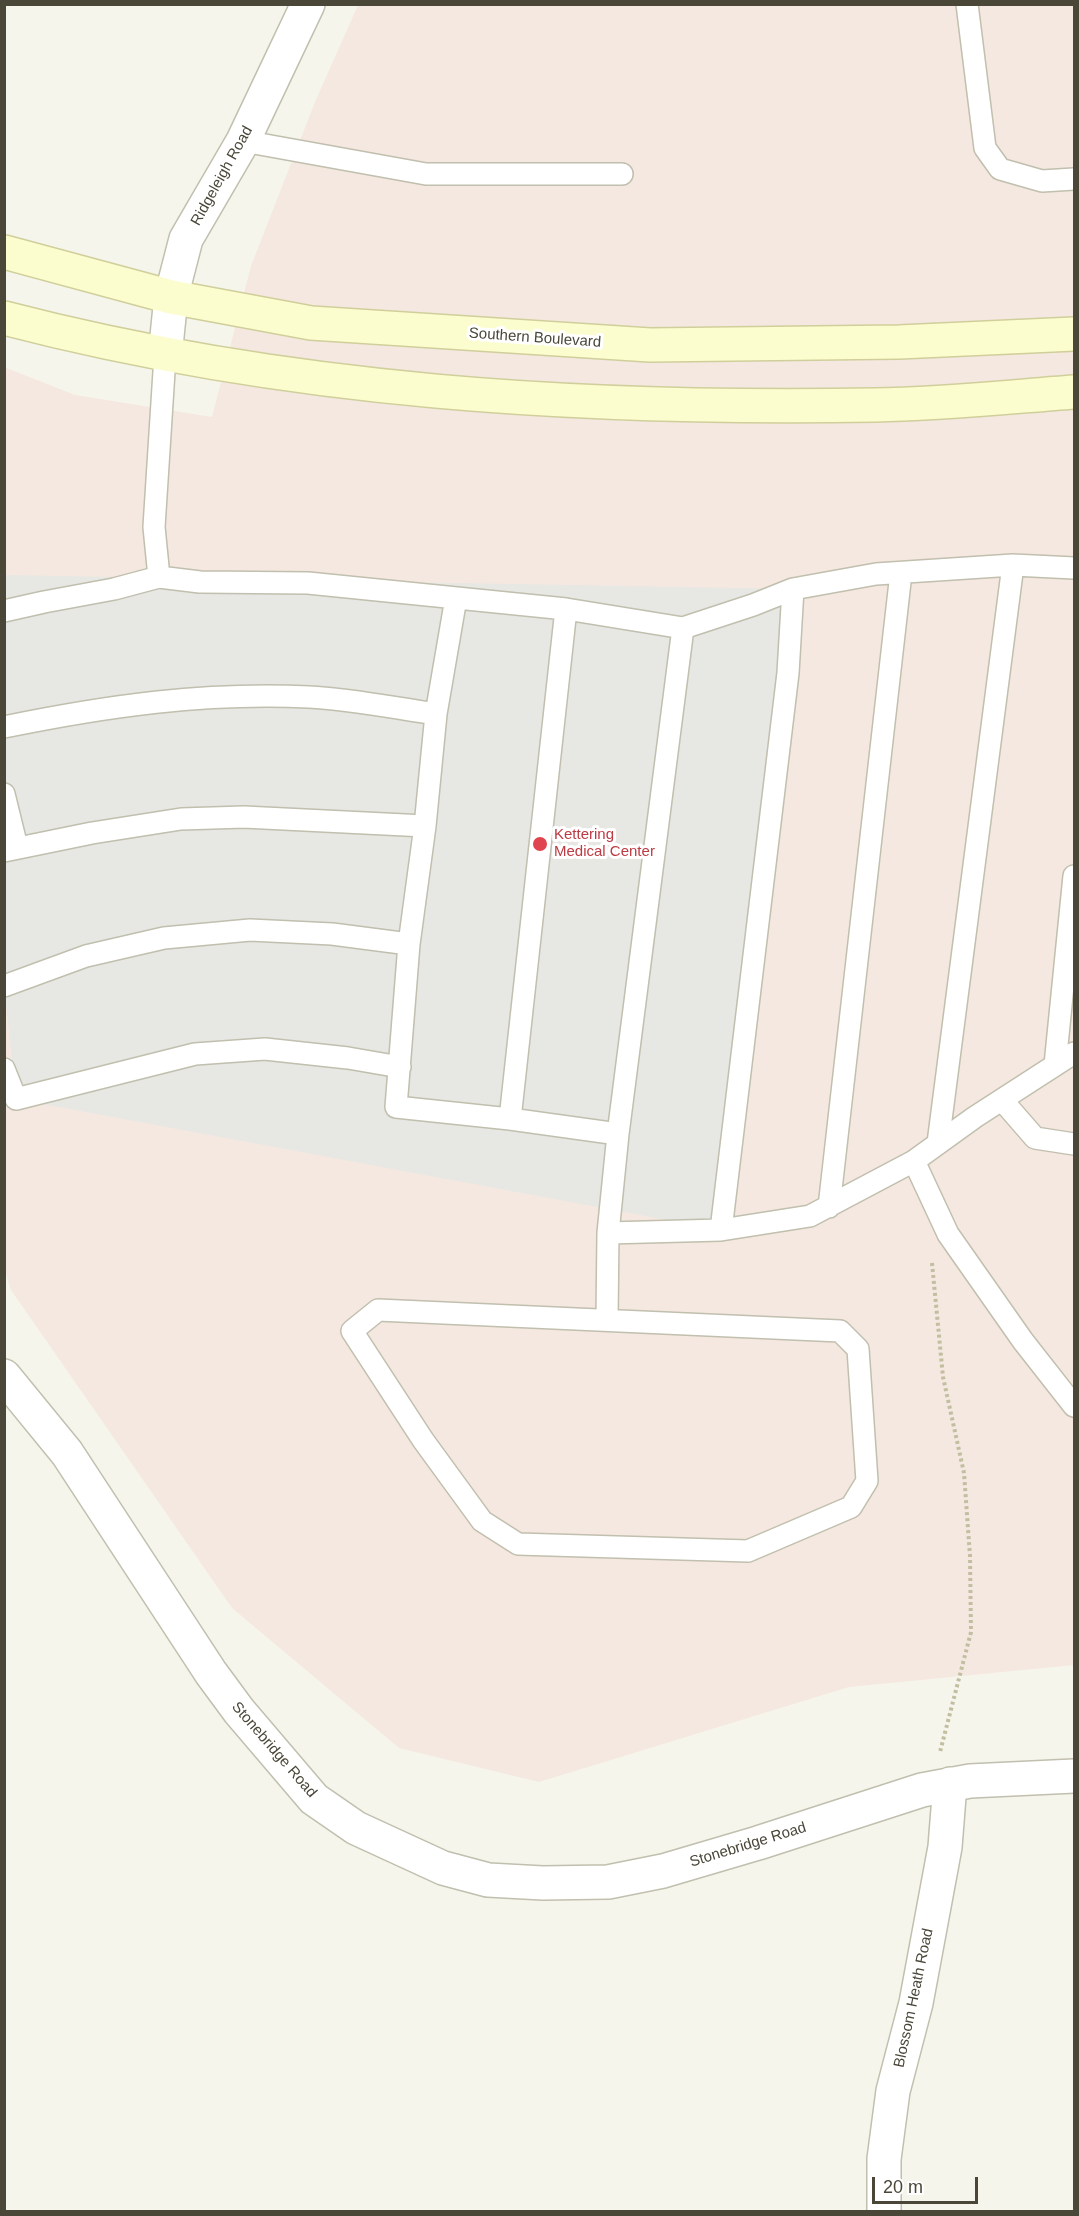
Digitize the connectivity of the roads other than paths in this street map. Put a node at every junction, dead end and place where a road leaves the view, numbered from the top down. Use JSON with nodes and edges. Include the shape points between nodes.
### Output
{"nodes":[{"id":1,"x":308,"y":4,"type":"edge"},
{"id":2,"x":967,"y":4,"type":"edge"},
{"id":3,"x":243,"y":141,"type":"junction"},
{"id":4,"x":622,"y":174,"type":"dead end"},
{"id":5,"x":1074,"y":179,"type":"edge"},
{"id":6,"x":4,"y":252,"type":"edge"},
{"id":7,"x":171,"y":297,"type":"junction"},
{"id":8,"x":4,"y":318,"type":"edge"},
{"id":9,"x":1074,"y":334,"type":"edge"},
{"id":10,"x":165,"y":356,"type":"junction"},
{"id":11,"x":1074,"y":392,"type":"edge"},
{"id":12,"x":1012,"y":565,"type":"junction"},
{"id":13,"x":1074,"y":568,"type":"edge"},
{"id":14,"x":902,"y":573,"type":"junction"},
{"id":15,"x":159,"y":577,"type":"junction"},
{"id":16,"x":793,"y":589,"type":"junction"},
{"id":17,"x":456,"y":598,"type":"junction"},
{"id":18,"x":566,"y":609,"type":"junction"},
{"id":19,"x":4,"y":611,"type":"edge"},
{"id":20,"x":683,"y":628,"type":"junction"},
{"id":21,"x":436,"y":714,"type":"junction"},
{"id":22,"x":4,"y":727,"type":"edge"},
{"id":23,"x":4,"y":794,"type":"edge"},
{"id":24,"x":425,"y":826,"type":"junction"},
{"id":25,"x":11,"y":849,"type":"edge"},
{"id":26,"x":1074,"y":876,"type":"edge"},
{"id":27,"x":409,"y":944,"type":"junction"},
{"id":28,"x":4,"y":986,"type":"edge"},
{"id":29,"x":1074,"y":1053,"type":"edge"},
{"id":30,"x":1055,"y":1065,"type":"junction"},
{"id":31,"x":400,"y":1067,"type":"junction"},
{"id":32,"x":4,"y":1069,"type":"edge"},
{"id":33,"x":1002,"y":1100,"type":"junction"},
{"id":34,"x":10,"y":1103,"type":"edge"},
{"id":35,"x":510,"y":1119,"type":"junction"},
{"id":36,"x":618,"y":1134,"type":"junction"},
{"id":37,"x":938,"y":1143,"type":"junction"},
{"id":38,"x":1074,"y":1144,"type":"edge"},
{"id":39,"x":914,"y":1161,"type":"junction"},
{"id":40,"x":829,"y":1207,"type":"junction"},
{"id":41,"x":721,"y":1230,"type":"junction"},
{"id":42,"x":608,"y":1233,"type":"junction"},
{"id":43,"x":607,"y":1319,"type":"junction"},
{"id":44,"x":4,"y":1376,"type":"edge"},
{"id":45,"x":1074,"y":1406,"type":"edge"},
{"id":46,"x":1074,"y":1776,"type":"edge"},
{"id":47,"x":950,"y":1784,"type":"junction"},
{"id":48,"x":884,"y":2211,"type":"edge"}],
"edges":[{"from":1,"to":3,"type":"street","name":"Ridgeleigh Road"},
{"from":2,"to":5,"type":"lane","via":[[985,148],[1000,169],[1042,181]]},
{"from":3,"to":4,"type":"lane","via":[[426,174]]},
{"from":3,"to":7,"type":"street","name":"Ridgeleigh Road","via":[[186,239]]},
{"from":6,"to":7,"type":"street","name":"Southern Boulevard"},
{"from":7,"to":9,"type":"street","name":"Southern Boulevard","via":[[311,323],[650,345],[899,342]]},
{"from":7,"to":10,"type":"street","name":"Ridgeleigh Road"},
{"from":8,"to":10,"type":"street"},
{"from":10,"to":11,"type":"street","via":[[434,392],[645,405],[876,405]]},
{"from":10,"to":15,"type":"lane","via":[[154,527]]},
{"from":12,"to":13,"type":"lane"},
{"from":12,"to":14,"type":"lane"},
{"from":12,"to":37,"type":"lane"},
{"from":14,"to":16,"type":"lane"},
{"from":14,"to":40,"type":"lane"},
{"from":15,"to":17,"type":"lane","via":[[200,582],[308,582]]},
{"from":15,"to":19,"type":"lane"},
{"from":16,"to":20,"type":"lane"},
{"from":16,"to":41,"type":"lane","via":[[788,673]]},
{"from":17,"to":18,"type":"lane"},
{"from":17,"to":21,"type":"lane"},
{"from":18,"to":20,"type":"lane"},
{"from":18,"to":35,"type":"lane"},
{"from":20,"to":36,"type":"lane"},
{"from":21,"to":22,"type":"lane","via":[[311,697],[220,696],[82,711]]},
{"from":21,"to":24,"type":"lane"},
{"from":23,"to":25,"type":"lane"},
{"from":24,"to":25,"type":"lane","via":[[244,817],[181,819]]},
{"from":24,"to":27,"type":"lane"},
{"from":26,"to":30,"type":"lane"},
{"from":27,"to":28,"type":"lane","via":[[332,934],[250,930],[164,938],[86,956]]},
{"from":27,"to":31,"type":"lane"},
{"from":29,"to":30,"type":"lane"},
{"from":30,"to":33,"type":"lane"},
{"from":31,"to":34,"type":"lane","via":[[265,1049],[195,1054]]},
{"from":31,"to":35,"type":"lane","via":[[396,1107]]},
{"from":32,"to":34,"type":"lane"},
{"from":33,"to":37,"type":"lane"},
{"from":33,"to":38,"type":"lane","via":[[1035,1138]]},
{"from":35,"to":36,"type":"lane"},
{"from":36,"to":42,"type":"lane"},
{"from":37,"to":39,"type":"lane"},
{"from":39,"to":40,"type":"lane"},
{"from":39,"to":45,"type":"lane","via":[[948,1234]]},
{"from":40,"to":41,"type":"lane","via":[[810,1216]]},
{"from":41,"to":42,"type":"lane"},
{"from":42,"to":43,"type":"lane"},
{"from":43,"to":43,"type":"lane","via":[[378,1310],[352,1331],[482,1521],[518,1544],[748,1551],[851,1507],[867,1480],[858,1349],[840,1331]]},
{"from":44,"to":47,"type":"street","name":"Stonebridge Road","via":[[67,1453],[211,1673],[314,1799],[356,1828],[443,1868],[488,1880],[608,1882],[663,1871]]},
{"from":46,"to":47,"type":"street","name":"Stonebridge Road"},
{"from":47,"to":48,"type":"street","name":"Blossom Heath Road","via":[[945,1847],[916,2003],[893,2091],[884,2159]]}]}
